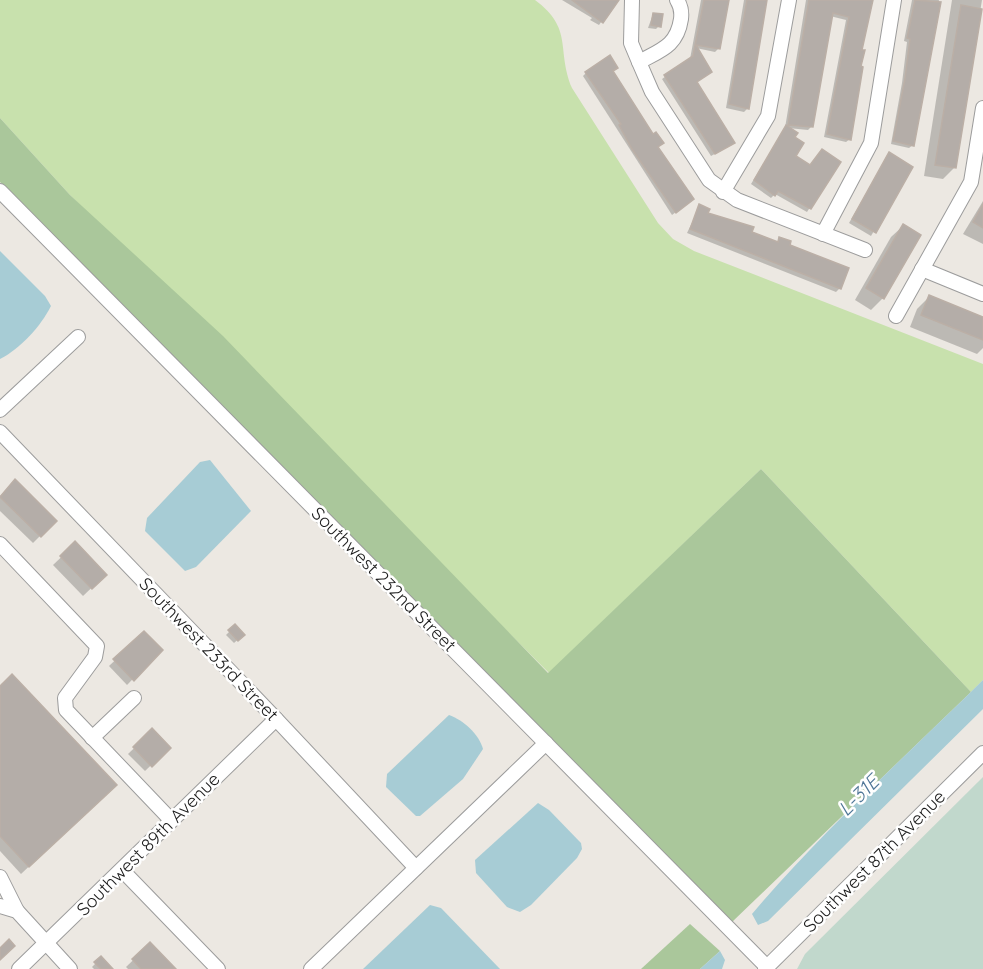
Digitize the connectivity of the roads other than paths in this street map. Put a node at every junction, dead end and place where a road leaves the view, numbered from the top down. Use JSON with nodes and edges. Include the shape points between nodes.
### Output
{"nodes":[{"id":1,"x":632,"y":0,"type":"edge"},
{"id":2,"x":677,"y":0,"type":"edge"},
{"id":3,"x":789,"y":0,"type":"edge"},
{"id":4,"x":894,"y":0,"type":"edge"},
{"id":5,"x":639,"y":62,"type":"junction"},
{"id":6,"x":983,"y":108,"type":"edge"},
{"id":7,"x":0,"y":191,"type":"edge"},
{"id":8,"x":723,"y":192,"type":"junction"},
{"id":9,"x":823,"y":234,"type":"junction"},
{"id":10,"x":866,"y":250,"type":"dead end"},
{"id":11,"x":922,"y":269,"type":"junction"},
{"id":12,"x":983,"y":294,"type":"edge"},
{"id":13,"x":896,"y":316,"type":"dead end"},
{"id":14,"x":78,"y":337,"type":"dead end"},
{"id":15,"x":0,"y":410,"type":"edge"},
{"id":16,"x":3,"y":440,"type":"edge"},
{"id":17,"x":0,"y":544,"type":"edge"},
{"id":18,"x":134,"y":698,"type":"dead end"},
{"id":19,"x":276,"y":719,"type":"junction"},
{"id":20,"x":92,"y":738,"type":"junction"},
{"id":21,"x":546,"y":743,"type":"junction"},
{"id":22,"x":983,"y":753,"type":"edge"},
{"id":23,"x":171,"y":820,"type":"junction"},
{"id":24,"x":416,"y":868,"type":"junction"},
{"id":25,"x":123,"y":870,"type":"junction"},
{"id":26,"x":0,"y":877,"type":"edge"},
{"id":27,"x":0,"y":906,"type":"edge"},
{"id":28,"x":17,"y":911,"type":"junction"},
{"id":29,"x":46,"y":944,"type":"junction"},
{"id":30,"x":766,"y":968,"type":"edge"},
{"id":31,"x":19,"y":969,"type":"edge"},
{"id":32,"x":70,"y":969,"type":"edge"},
{"id":33,"x":218,"y":969,"type":"edge"},
{"id":34,"x":311,"y":969,"type":"edge"}],
"edges":[{"from":1,"to":5,"type":"street","via":[[631,43]]},
{"from":2,"to":5,"type":"street","via":[[681,14],[676,38],[668,47]]},
{"from":3,"to":8,"type":"street","via":[[768,116]]},
{"from":4,"to":9,"type":"street","via":[[871,143]]},
{"from":5,"to":8,"type":"street","via":[[652,92],[700,169]]},
{"from":6,"to":11,"type":"street","via":[[973,177]]},
{"from":7,"to":21,"type":"street","name":"Southwest 232nd Street"},
{"from":8,"to":9,"type":"street"},
{"from":9,"to":10,"type":"street"},
{"from":11,"to":12,"type":"street"},
{"from":11,"to":13,"type":"street"},
{"from":14,"to":15,"type":"street"},
{"from":16,"to":19,"type":"street","name":"Southwest 233rd Street"},
{"from":17,"to":20,"type":"street","via":[[97,646],[95,657],[65,698],[66,710]]},
{"from":18,"to":20,"type":"street"},
{"from":19,"to":23,"type":"street","name":"Southwest 89th Avenue"},
{"from":19,"to":24,"type":"street","name":"Southwest 233rd Street"},
{"from":20,"to":23,"type":"street"},
{"from":21,"to":24,"type":"street"},
{"from":21,"to":30,"type":"street","name":"Southwest 232nd Street"},
{"from":22,"to":30,"type":"street","name":"Southwest 87th Avenue"},
{"from":23,"to":25,"type":"street","name":"Southwest 89th Avenue"},
{"from":24,"to":34,"type":"street"},
{"from":25,"to":29,"type":"street","name":"Southwest 89th Avenue"},
{"from":25,"to":33,"type":"street"},
{"from":26,"to":28,"type":"street"},
{"from":27,"to":28,"type":"street"},
{"from":28,"to":29,"type":"street"},
{"from":29,"to":31,"type":"street","name":"Southwest 89th Avenue"},
{"from":29,"to":32,"type":"street"}]}
